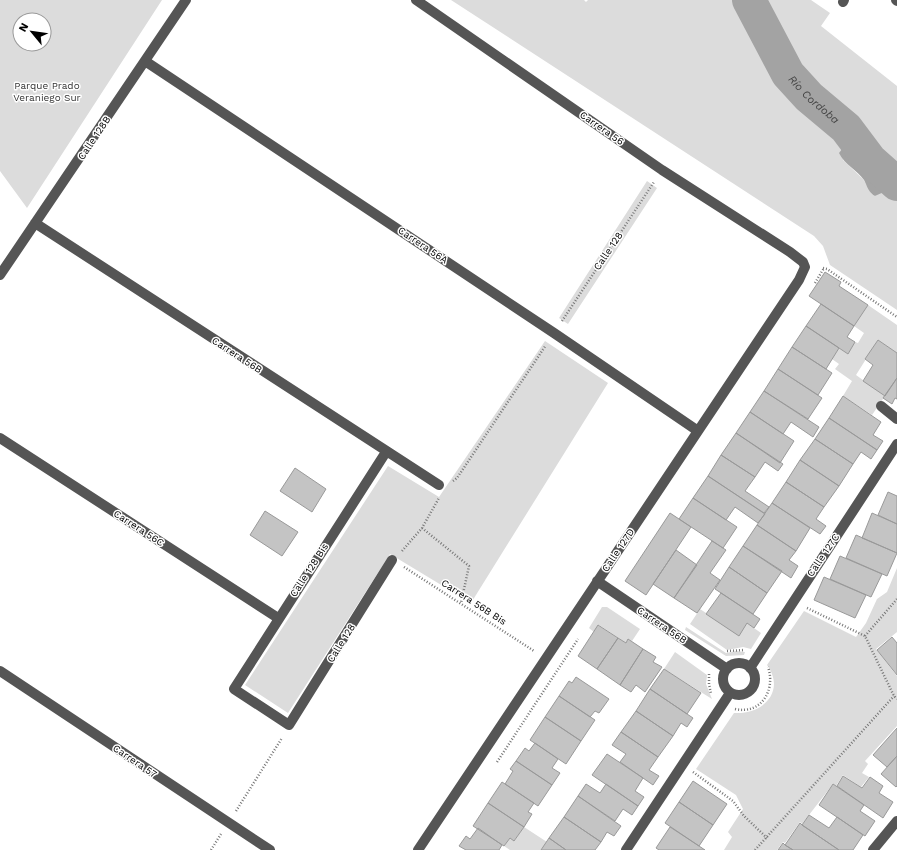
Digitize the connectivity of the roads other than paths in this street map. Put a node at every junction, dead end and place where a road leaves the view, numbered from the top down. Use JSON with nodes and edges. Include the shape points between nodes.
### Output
{"nodes":[{"id":1,"x":186,"y":0,"type":"edge"},
{"id":2,"x":416,"y":0,"type":"edge"},
{"id":3,"x":146,"y":62,"type":"junction"},
{"id":4,"x":35,"y":223,"type":"junction"},
{"id":5,"x":805,"y":267,"type":"joint"},
{"id":6,"x":0,"y":274,"type":"edge"},
{"id":7,"x":881,"y":406,"type":"dead end"},
{"id":8,"x":897,"y":419,"type":"edge"},
{"id":9,"x":698,"y":431,"type":"junction"},
{"id":10,"x":0,"y":438,"type":"edge"},
{"id":11,"x":897,"y":444,"type":"edge"},
{"id":12,"x":386,"y":452,"type":"junction"},
{"id":13,"x":439,"y":485,"type":"road end"},
{"id":14,"x":392,"y":560,"type":"road end"},
{"id":15,"x":597,"y":581,"type":"junction"},
{"id":16,"x":278,"y":618,"type":"junction"},
{"id":17,"x":750,"y":668,"type":"junction"},
{"id":18,"x":727,"y":669,"type":"junction"},
{"id":19,"x":0,"y":671,"type":"edge"},
{"id":20,"x":234,"y":689,"type":"joint"},
{"id":21,"x":730,"y":693,"type":"junction"},
{"id":22,"x":897,"y":821,"type":"edge"},
{"id":23,"x":270,"y":850,"type":"edge"},
{"id":24,"x":418,"y":850,"type":"edge"},
{"id":25,"x":626,"y":850,"type":"edge"},
{"id":26,"x":873,"y":850,"type":"edge"}],
"edges":[{"from":1,"to":3,"type":"street","name":"Calle 128B"},
{"from":2,"to":5,"type":"street","name":"Carrera 56","via":[[662,170],[799,257]]},
{"from":3,"to":4,"type":"street","name":"Calle 128B"},
{"from":3,"to":9,"type":"street","name":"Carrera 56A","via":[[554,332]]},
{"from":4,"to":6,"type":"street","name":"Calle 128B"},
{"from":4,"to":12,"type":"street","name":"Carrera 56B"},
{"from":5,"to":9,"type":"street","name":"Calle 127D","via":[[799,280]]},
{"from":7,"to":8,"type":"street"},
{"from":9,"to":15,"type":"street","name":"Calle 127D"},
{"from":10,"to":16,"type":"street","name":"Carrera 56C"},
{"from":11,"to":17,"type":"street","name":"Calle 127C"},
{"from":12,"to":13,"type":"street","name":"Carrera 56B"},
{"from":12,"to":16,"type":"street","name":"Calle 128 Bis"},
{"from":14,"to":20,"type":"street","name":"Calle 128","via":[[289,725]]},
{"from":15,"to":18,"type":"street","name":"Carrera 56B"},
{"from":15,"to":24,"type":"street","name":"Calle 127D"},
{"from":16,"to":20,"type":"street","name":"Calle 128 Bis"},
{"from":17,"to":18,"type":"street","via":[[736,664]]},
{"from":17,"to":21,"type":"street","via":[[754,674],[753,687],[740,695]]},
{"from":18,"to":21,"type":"street","via":[[723,679]]},
{"from":19,"to":23,"type":"street","name":"Carrera 57"},
{"from":21,"to":25,"type":"street"},
{"from":22,"to":26,"type":"street"}]}
